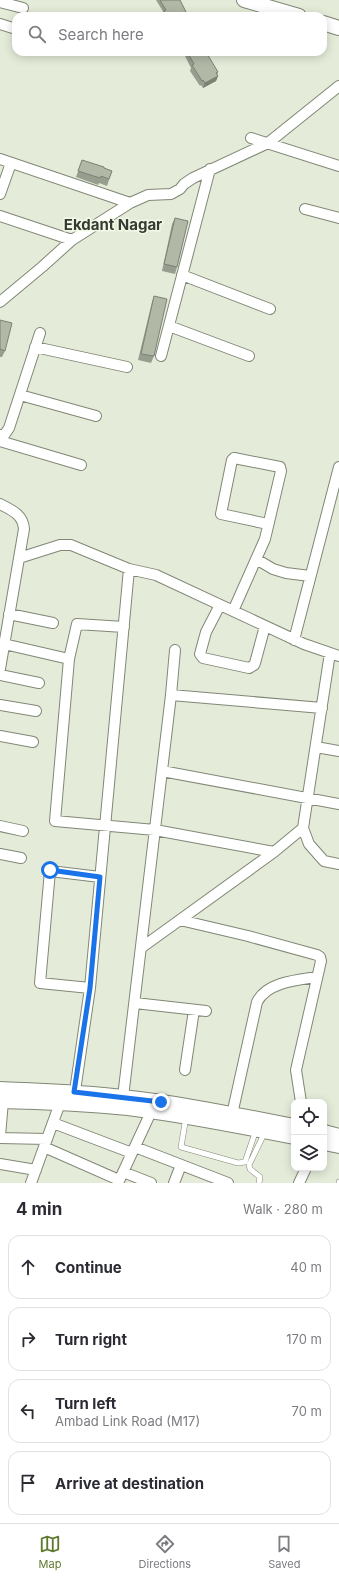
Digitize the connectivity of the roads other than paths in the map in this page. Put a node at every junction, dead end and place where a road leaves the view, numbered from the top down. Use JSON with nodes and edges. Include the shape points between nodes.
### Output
{"nodes":[{"id":1,"x":244,"y":0,"type":"edge"},
{"id":2,"x":0,"y":2,"type":"edge"},
{"id":3,"x":23,"y":8,"type":"dead end"},
{"id":4,"x":285,"y":12,"type":"edge"},
{"id":5,"x":0,"y":24,"type":"edge"},
{"id":6,"x":327,"y":24,"type":"edge"},
{"id":7,"x":12,"y":28,"type":"edge"},
{"id":8,"x":339,"y":28,"type":"edge"},
{"id":9,"x":339,"y":86,"type":"edge"},
{"id":10,"x":251,"y":138,"type":"dead end"},
{"id":11,"x":268,"y":143,"type":"junction"},
{"id":12,"x":0,"y":160,"type":"edge"},
{"id":13,"x":10,"y":163,"type":"junction"},
{"id":14,"x":339,"y":166,"type":"edge"},
{"id":15,"x":210,"y":169,"type":"junction"},
{"id":16,"x":0,"y":194,"type":"edge"},
{"id":17,"x":130,"y":203,"type":"junction"},
{"id":18,"x":305,"y":209,"type":"dead end"},
{"id":19,"x":0,"y":216,"type":"edge"},
{"id":20,"x":339,"y":218,"type":"edge"},
{"id":21,"x":72,"y":240,"type":"junction"},
{"id":22,"x":182,"y":275,"type":"junction"},
{"id":23,"x":0,"y":302,"type":"edge"},
{"id":24,"x":270,"y":309,"type":"dead end"},
{"id":25,"x":169,"y":326,"type":"junction"},
{"id":26,"x":40,"y":333,"type":"dead end"},
{"id":27,"x":35,"y":347,"type":"junction"},
{"id":28,"x":161,"y":356,"type":"dead end"},
{"id":29,"x":248,"y":356,"type":"dead end"},
{"id":30,"x":127,"y":367,"type":"dead end"},
{"id":31,"x":20,"y":395,"type":"junction"},
{"id":32,"x":96,"y":416,"type":"dead end"},
{"id":33,"x":0,"y":435,"type":"edge"},
{"id":34,"x":0,"y":441,"type":"edge"},
{"id":35,"x":81,"y":465,"type":"dead end"},
{"id":36,"x":339,"y":467,"type":"edge"},
{"id":37,"x":0,"y":504,"type":"edge"},
{"id":38,"x":268,"y":524,"type":"junction"},
{"id":39,"x":19,"y":558,"type":"junction"},
{"id":40,"x":256,"y":559,"type":"junction"},
{"id":41,"x":129,"y":569,"type":"junction"},
{"id":42,"x":310,"y":576,"type":"junction"},
{"id":43,"x":220,"y":605,"type":"junction"},
{"id":44,"x":233,"y":611,"type":"junction"},
{"id":45,"x":9,"y":614,"type":"junction"},
{"id":46,"x":53,"y":623,"type":"dead end"},
{"id":47,"x":265,"y":626,"type":"junction"},
{"id":48,"x":124,"y":627,"type":"junction"},
{"id":49,"x":294,"y":640,"type":"junction"},
{"id":50,"x":4,"y":644,"type":"junction"},
{"id":51,"x":175,"y":650,"type":"dead end"},
{"id":52,"x":335,"y":654,"type":"edge"},
{"id":53,"x":69,"y":659,"type":"junction"},
{"id":54,"x":0,"y":669,"type":"edge"},
{"id":55,"x":0,"y":675,"type":"edge"},
{"id":56,"x":40,"y":683,"type":"dead end"},
{"id":57,"x":171,"y":695,"type":"junction"},
{"id":58,"x":0,"y":705,"type":"edge"},
{"id":59,"x":322,"y":708,"type":"junction"},
{"id":60,"x":36,"y":711,"type":"dead end"},
{"id":61,"x":0,"y":736,"type":"edge"},
{"id":62,"x":33,"y":742,"type":"dead end"},
{"id":63,"x":316,"y":747,"type":"junction"},
{"id":64,"x":339,"y":751,"type":"edge"},
{"id":65,"x":162,"y":771,"type":"junction"},
{"id":66,"x":308,"y":799,"type":"junction"},
{"id":67,"x":339,"y":804,"type":"edge"},
{"id":68,"x":105,"y":825,"type":"junction"},
{"id":69,"x":0,"y":826,"type":"edge"},
{"id":70,"x":303,"y":828,"type":"junction"},
{"id":71,"x":155,"y":830,"type":"junction"},
{"id":72,"x":23,"y":831,"type":"dead end"},
{"id":73,"x":274,"y":852,"type":"junction"},
{"id":74,"x":0,"y":854,"type":"edge"},
{"id":75,"x":21,"y":858,"type":"dead end"},
{"id":76,"x":339,"y":864,"type":"edge"},
{"id":77,"x":100,"y":877,"type":"junction"},
{"id":78,"x":180,"y":920,"type":"junction"},
{"id":79,"x":141,"y":948,"type":"junction"},
{"id":80,"x":317,"y":977,"type":"junction"},
{"id":81,"x":90,"y":988,"type":"junction"},
{"id":82,"x":135,"y":1003,"type":"junction"},
{"id":83,"x":194,"y":1010,"type":"junction"},
{"id":84,"x":206,"y":1011,"type":"dead end"},
{"id":85,"x":185,"y":1070,"type":"dead end"},
{"id":86,"x":1,"y":1097,"type":"edge"},
{"id":87,"x":123,"y":1097,"type":"junction"},
{"id":88,"x":67,"y":1098,"type":"junction"},
{"id":89,"x":300,"y":1099,"type":"edge"},
{"id":90,"x":151,"y":1112,"type":"junction"},
{"id":91,"x":186,"y":1117,"type":"junction"},
{"id":92,"x":231,"y":1119,"type":"junction"},
{"id":93,"x":53,"y":1123,"type":"junction"},
{"id":94,"x":291,"y":1126,"type":"edge"},
{"id":95,"x":261,"y":1130,"type":"junction"},
{"id":96,"x":327,"y":1133,"type":"edge"},
{"id":97,"x":291,"y":1136,"type":"edge"},
{"id":98,"x":339,"y":1136,"type":"edge"},
{"id":99,"x":0,"y":1137,"type":"edge"},
{"id":100,"x":46,"y":1143,"type":"junction"},
{"id":101,"x":327,"y":1144,"type":"edge"},
{"id":102,"x":339,"y":1146,"type":"edge"},
{"id":103,"x":133,"y":1150,"type":"junction"},
{"id":104,"x":0,"y":1164,"type":"edge"},
{"id":105,"x":181,"y":1165,"type":"junction"},
{"id":106,"x":36,"y":1170,"type":"junction"},
{"id":107,"x":305,"y":1171,"type":"edge"},
{"id":108,"x":120,"y":1178,"type":"edge"},
{"id":109,"x":214,"y":1180,"type":"edge"},
{"id":110,"x":31,"y":1183,"type":"edge"},
{"id":111,"x":151,"y":1183,"type":"edge"},
{"id":112,"x":174,"y":1183,"type":"edge"},
{"id":113,"x":228,"y":1183,"type":"edge"},
{"id":114,"x":259,"y":1183,"type":"edge"},
{"id":115,"x":299,"y":1183,"type":"edge"}],
"edges":[{"from":1,"to":4,"type":"main road"},
{"from":2,"to":3,"type":"street"},
{"from":5,"to":7,"type":"street"},
{"from":6,"to":8,"type":"main road"},
{"from":9,"to":11,"type":"street"},
{"from":10,"to":11,"type":"street"},
{"from":11,"to":14,"type":"street"},
{"from":11,"to":15,"type":"street"},
{"from":12,"to":13,"type":"street"},
{"from":13,"to":16,"type":"street"},
{"from":13,"to":17,"type":"street"},
{"from":15,"to":17,"type":"street","via":[[188,180],[176,192],[148,195]]},
{"from":15,"to":22,"type":"street"},
{"from":17,"to":21,"type":"street"},
{"from":18,"to":20,"type":"street"},
{"from":19,"to":21,"type":"street"},
{"from":21,"to":23,"type":"street"},
{"from":22,"to":24,"type":"street"},
{"from":22,"to":25,"type":"street"},
{"from":25,"to":28,"type":"street"},
{"from":25,"to":29,"type":"street"},
{"from":26,"to":27,"type":"street"},
{"from":27,"to":30,"type":"street"},
{"from":27,"to":31,"type":"street"},
{"from":31,"to":32,"type":"street"},
{"from":31,"to":33,"type":"street","via":[[7,432]]},
{"from":34,"to":35,"type":"street"},
{"from":36,"to":42,"type":"street"},
{"from":37,"to":39,"type":"street","via":[[23,521]]},
{"from":38,"to":38,"type":"street","via":[[280,467],[234,458],[221,514]]},
{"from":38,"to":40,"type":"street"},
{"from":39,"to":41,"type":"street","via":[[65,545]]},
{"from":39,"to":45,"type":"street"},
{"from":40,"to":42,"type":"street","via":[[273,569]]},
{"from":40,"to":44,"type":"street"},
{"from":41,"to":43,"type":"street","via":[[156,575]]},
{"from":41,"to":48,"type":"street"},
{"from":42,"to":49,"type":"street"},
{"from":43,"to":44,"type":"street"},
{"from":43,"to":47,"type":"street","via":[[204,636],[200,654],[203,658],[252,667]]},
{"from":44,"to":47,"type":"street"},
{"from":45,"to":46,"type":"street"},
{"from":45,"to":50,"type":"street"},
{"from":47,"to":49,"type":"street"},
{"from":48,"to":53,"type":"street","via":[[77,624]]},
{"from":48,"to":68,"type":"street"},
{"from":49,"to":52,"type":"street"},
{"from":50,"to":53,"type":"street"},
{"from":50,"to":54,"type":"street"},
{"from":51,"to":57,"type":"street"},
{"from":52,"to":59,"type":"street"},
{"from":53,"to":68,"type":"street","via":[[55,821]]},
{"from":55,"to":56,"type":"street"},
{"from":57,"to":59,"type":"street"},
{"from":57,"to":65,"type":"street"},
{"from":58,"to":60,"type":"street"},
{"from":59,"to":63,"type":"street"},
{"from":61,"to":62,"type":"street"},
{"from":63,"to":64,"type":"street"},
{"from":63,"to":66,"type":"street"},
{"from":65,"to":66,"type":"street"},
{"from":65,"to":71,"type":"street"},
{"from":66,"to":67,"type":"street"},
{"from":66,"to":70,"type":"street"},
{"from":68,"to":71,"type":"street"},
{"from":68,"to":77,"type":"street"},
{"from":69,"to":72,"type":"street"},
{"from":70,"to":73,"type":"street"},
{"from":70,"to":76,"type":"street","via":[[309,844],[324,861]]},
{"from":71,"to":73,"type":"street"},
{"from":71,"to":79,"type":"street"},
{"from":73,"to":78,"type":"street"},
{"from":74,"to":75,"type":"street"},
{"from":77,"to":81,"type":"street"},
{"from":77,"to":81,"type":"street","via":[[50,870],[40,984]]},
{"from":78,"to":79,"type":"street"},
{"from":78,"to":80,"type":"street","via":[[317,955],[321,961]]},
{"from":79,"to":82,"type":"street"},
{"from":80,"to":89,"type":"street","via":[[296,1070]]},
{"from":80,"to":92,"type":"street","via":[[287,982],[269,989],[260,996]]},
{"from":81,"to":88,"type":"street"},
{"from":82,"to":83,"type":"street"},
{"from":82,"to":87,"type":"street"},
{"from":83,"to":84,"type":"street"},
{"from":83,"to":85,"type":"street"},
{"from":86,"to":88,"type":"main road"},
{"from":86,"to":99,"type":"street"},
{"from":87,"to":88,"type":"main road"},
{"from":87,"to":92,"type":"main road"},
{"from":88,"to":90,"type":"main road"},
{"from":88,"to":93,"type":"street"},
{"from":90,"to":91,"type":"main road"},
{"from":90,"to":103,"type":"street"},
{"from":91,"to":92,"type":"main road"},
{"from":91,"to":95,"type":"lane","via":[[181,1147],[238,1163],[245,1162]]},
{"from":92,"to":94,"type":"main road"},
{"from":92,"to":95,"type":"main road"},
{"from":93,"to":100,"type":"street"},
{"from":93,"to":103,"type":"street"},
{"from":95,"to":97,"type":"main road"},
{"from":95,"to":114,"type":"lane","via":[[249,1165],[260,1177]]},
{"from":96,"to":98,"type":"main road"},
{"from":99,"to":100,"type":"street"},
{"from":100,"to":106,"type":"street"},
{"from":100,"to":108,"type":"street"},
{"from":101,"to":102,"type":"main road"},
{"from":103,"to":105,"type":"street"},
{"from":103,"to":108,"type":"street"},
{"from":104,"to":106,"type":"street"},
{"from":105,"to":109,"type":"street"},
{"from":105,"to":112,"type":"street"},
{"from":106,"to":110,"type":"street"},
{"from":107,"to":115,"type":"street"},
{"from":108,"to":111,"type":"street"},
{"from":109,"to":113,"type":"street"}]}
